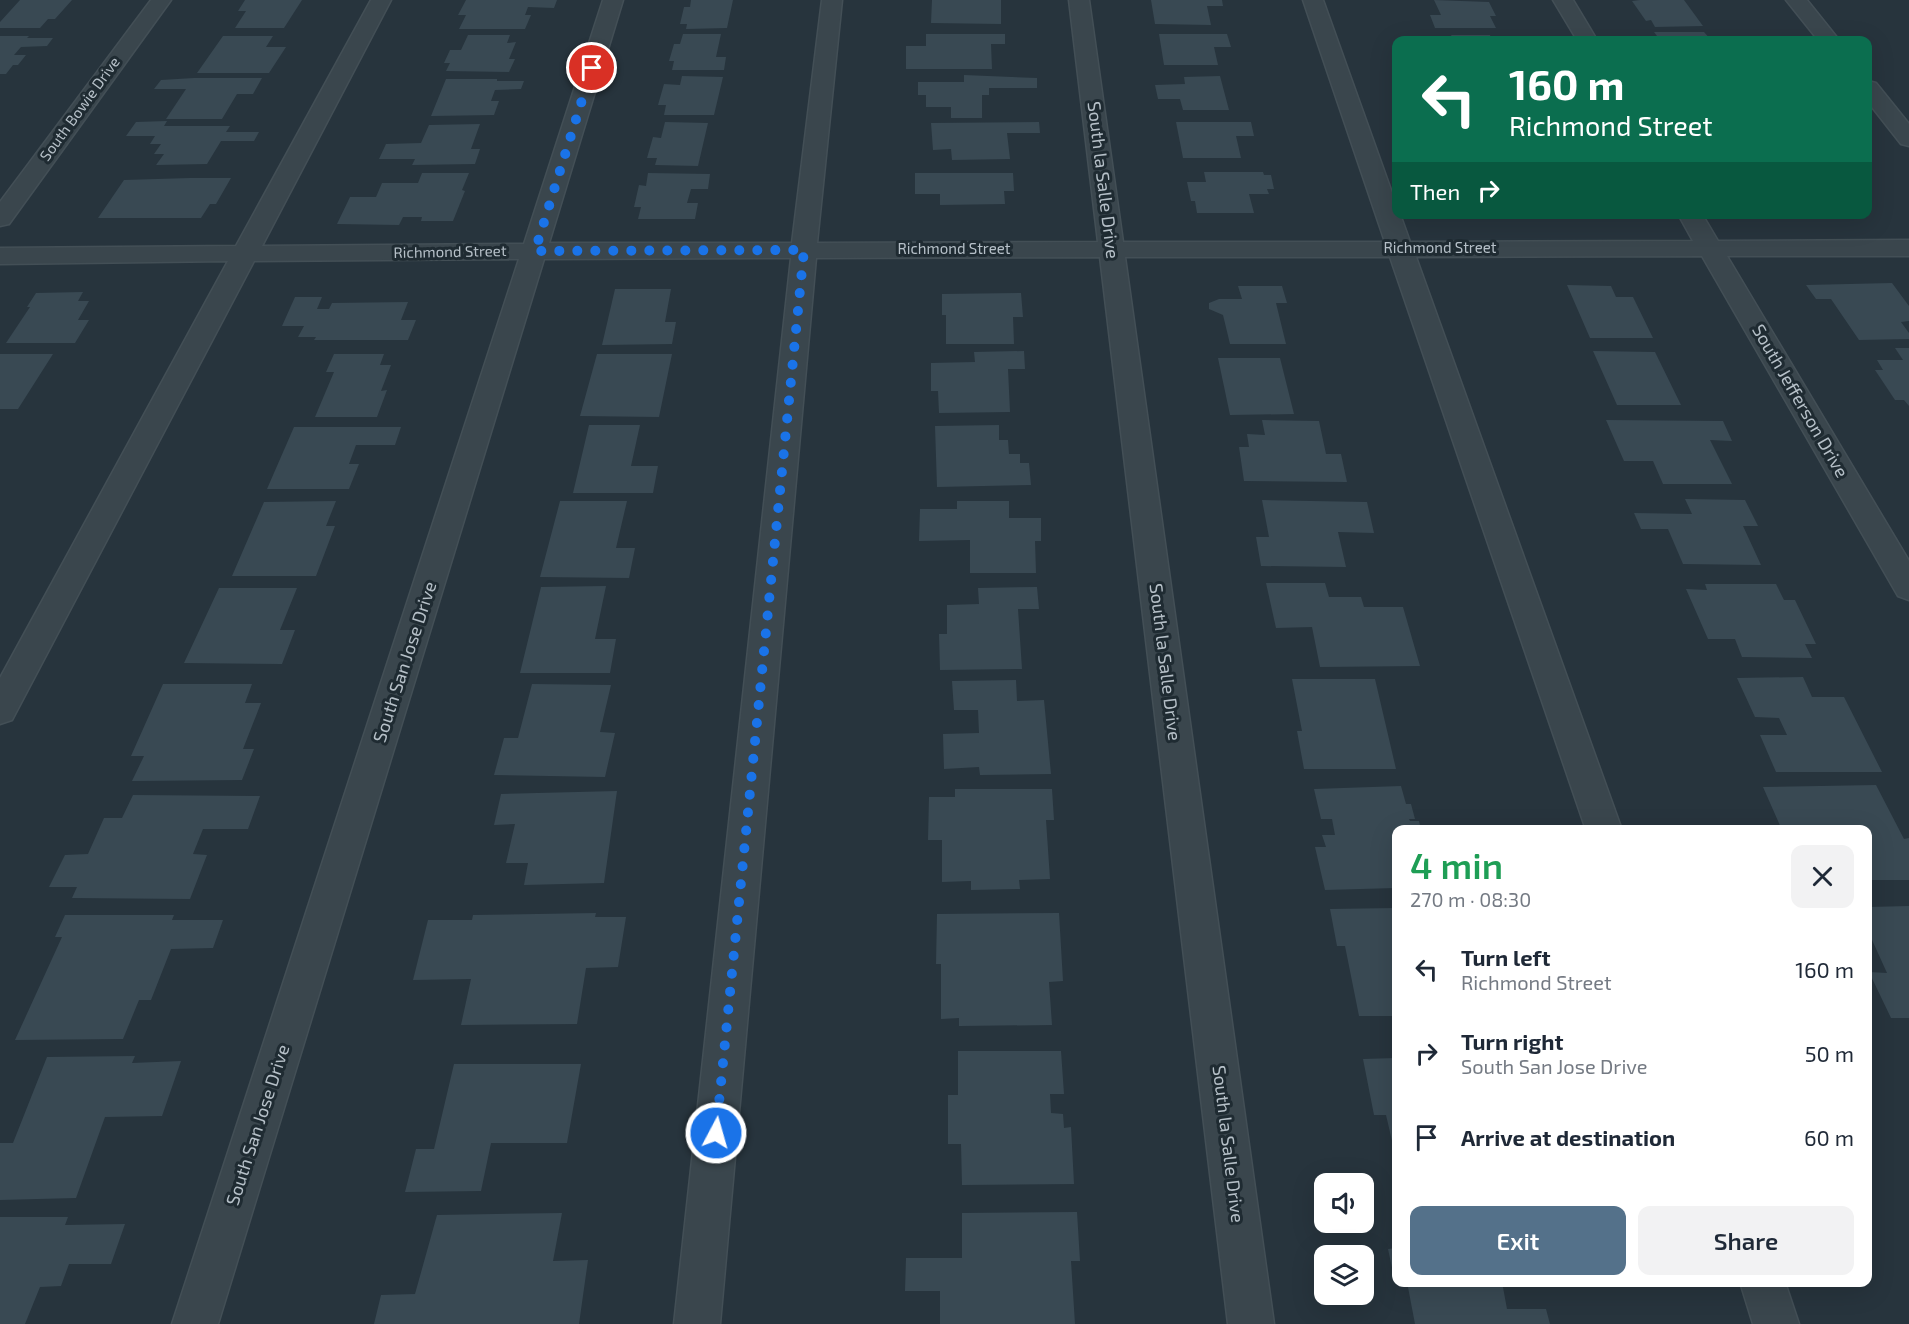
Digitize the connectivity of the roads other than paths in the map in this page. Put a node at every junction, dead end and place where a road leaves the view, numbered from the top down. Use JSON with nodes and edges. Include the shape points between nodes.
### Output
{"nodes":[{"id":1,"x":161,"y":0,"type":"edge"},
{"id":2,"x":381,"y":0,"type":"edge"},
{"id":3,"x":613,"y":0,"type":"edge"},
{"id":4,"x":832,"y":0,"type":"edge"},
{"id":5,"x":1079,"y":0,"type":"edge"},
{"id":6,"x":1313,"y":0,"type":"edge"},
{"id":7,"x":1563,"y":0,"type":"edge"},
{"id":8,"x":1796,"y":0,"type":"edge"},
{"id":9,"x":1585,"y":36,"type":"edge"},
{"id":10,"x":1826,"y":36,"type":"edge"},
{"id":11,"x":1872,"y":93,"type":"edge"},
{"id":12,"x":1909,"y":139,"type":"edge"},
{"id":13,"x":0,"y":219,"type":"edge"},
{"id":14,"x":1693,"y":219,"type":"edge"},
{"id":15,"x":1710,"y":247,"type":"junction"},
{"id":16,"x":1402,"y":248,"type":"junction"},
{"id":17,"x":1909,"y":248,"type":"edge"},
{"id":18,"x":1112,"y":249,"type":"junction"},
{"id":19,"x":804,"y":250,"type":"junction"},
{"id":20,"x":535,"y":251,"type":"junction"},
{"id":21,"x":245,"y":253,"type":"junction"},
{"id":22,"x":0,"y":256,"type":"edge"},
{"id":23,"x":1909,"y":588,"type":"edge"},
{"id":24,"x":0,"y":710,"type":"edge"},
{"id":25,"x":1602,"y":825,"type":"edge"},
{"id":26,"x":1764,"y":1287,"type":"edge"},
{"id":27,"x":195,"y":1324,"type":"edge"},
{"id":28,"x":697,"y":1324,"type":"edge"},
{"id":29,"x":1251,"y":1324,"type":"edge"},
{"id":30,"x":1776,"y":1324,"type":"edge"}],
"edges":[{"from":1,"to":13,"type":"street","name":"South Bowie Drive"},
{"from":2,"to":21,"type":"street"},
{"from":3,"to":20,"type":"street","name":"South San Jose Drive"},
{"from":4,"to":19,"type":"street"},
{"from":5,"to":18,"type":"street","name":"South la Salle Drive"},
{"from":6,"to":16,"type":"street"},
{"from":7,"to":9,"type":"street"},
{"from":8,"to":10,"type":"street"},
{"from":11,"to":12,"type":"street"},
{"from":14,"to":15,"type":"street","name":"South Jefferson Drive"},
{"from":15,"to":16,"type":"street","name":"Richmond Street"},
{"from":15,"to":17,"type":"street","name":"Richmond Street"},
{"from":15,"to":23,"type":"street","name":"South Jefferson Drive"},
{"from":16,"to":18,"type":"street","name":"Richmond Street"},
{"from":16,"to":25,"type":"street"},
{"from":18,"to":19,"type":"street","name":"Richmond Street"},
{"from":18,"to":29,"type":"street","name":"South la Salle Drive"},
{"from":19,"to":20,"type":"street","name":"Richmond Street"},
{"from":19,"to":28,"type":"street"},
{"from":20,"to":21,"type":"street","name":"Richmond Street"},
{"from":20,"to":27,"type":"street","name":"South San Jose Drive"},
{"from":21,"to":22,"type":"street","name":"Richmond Street"},
{"from":21,"to":24,"type":"street"},
{"from":26,"to":30,"type":"street"}]}
